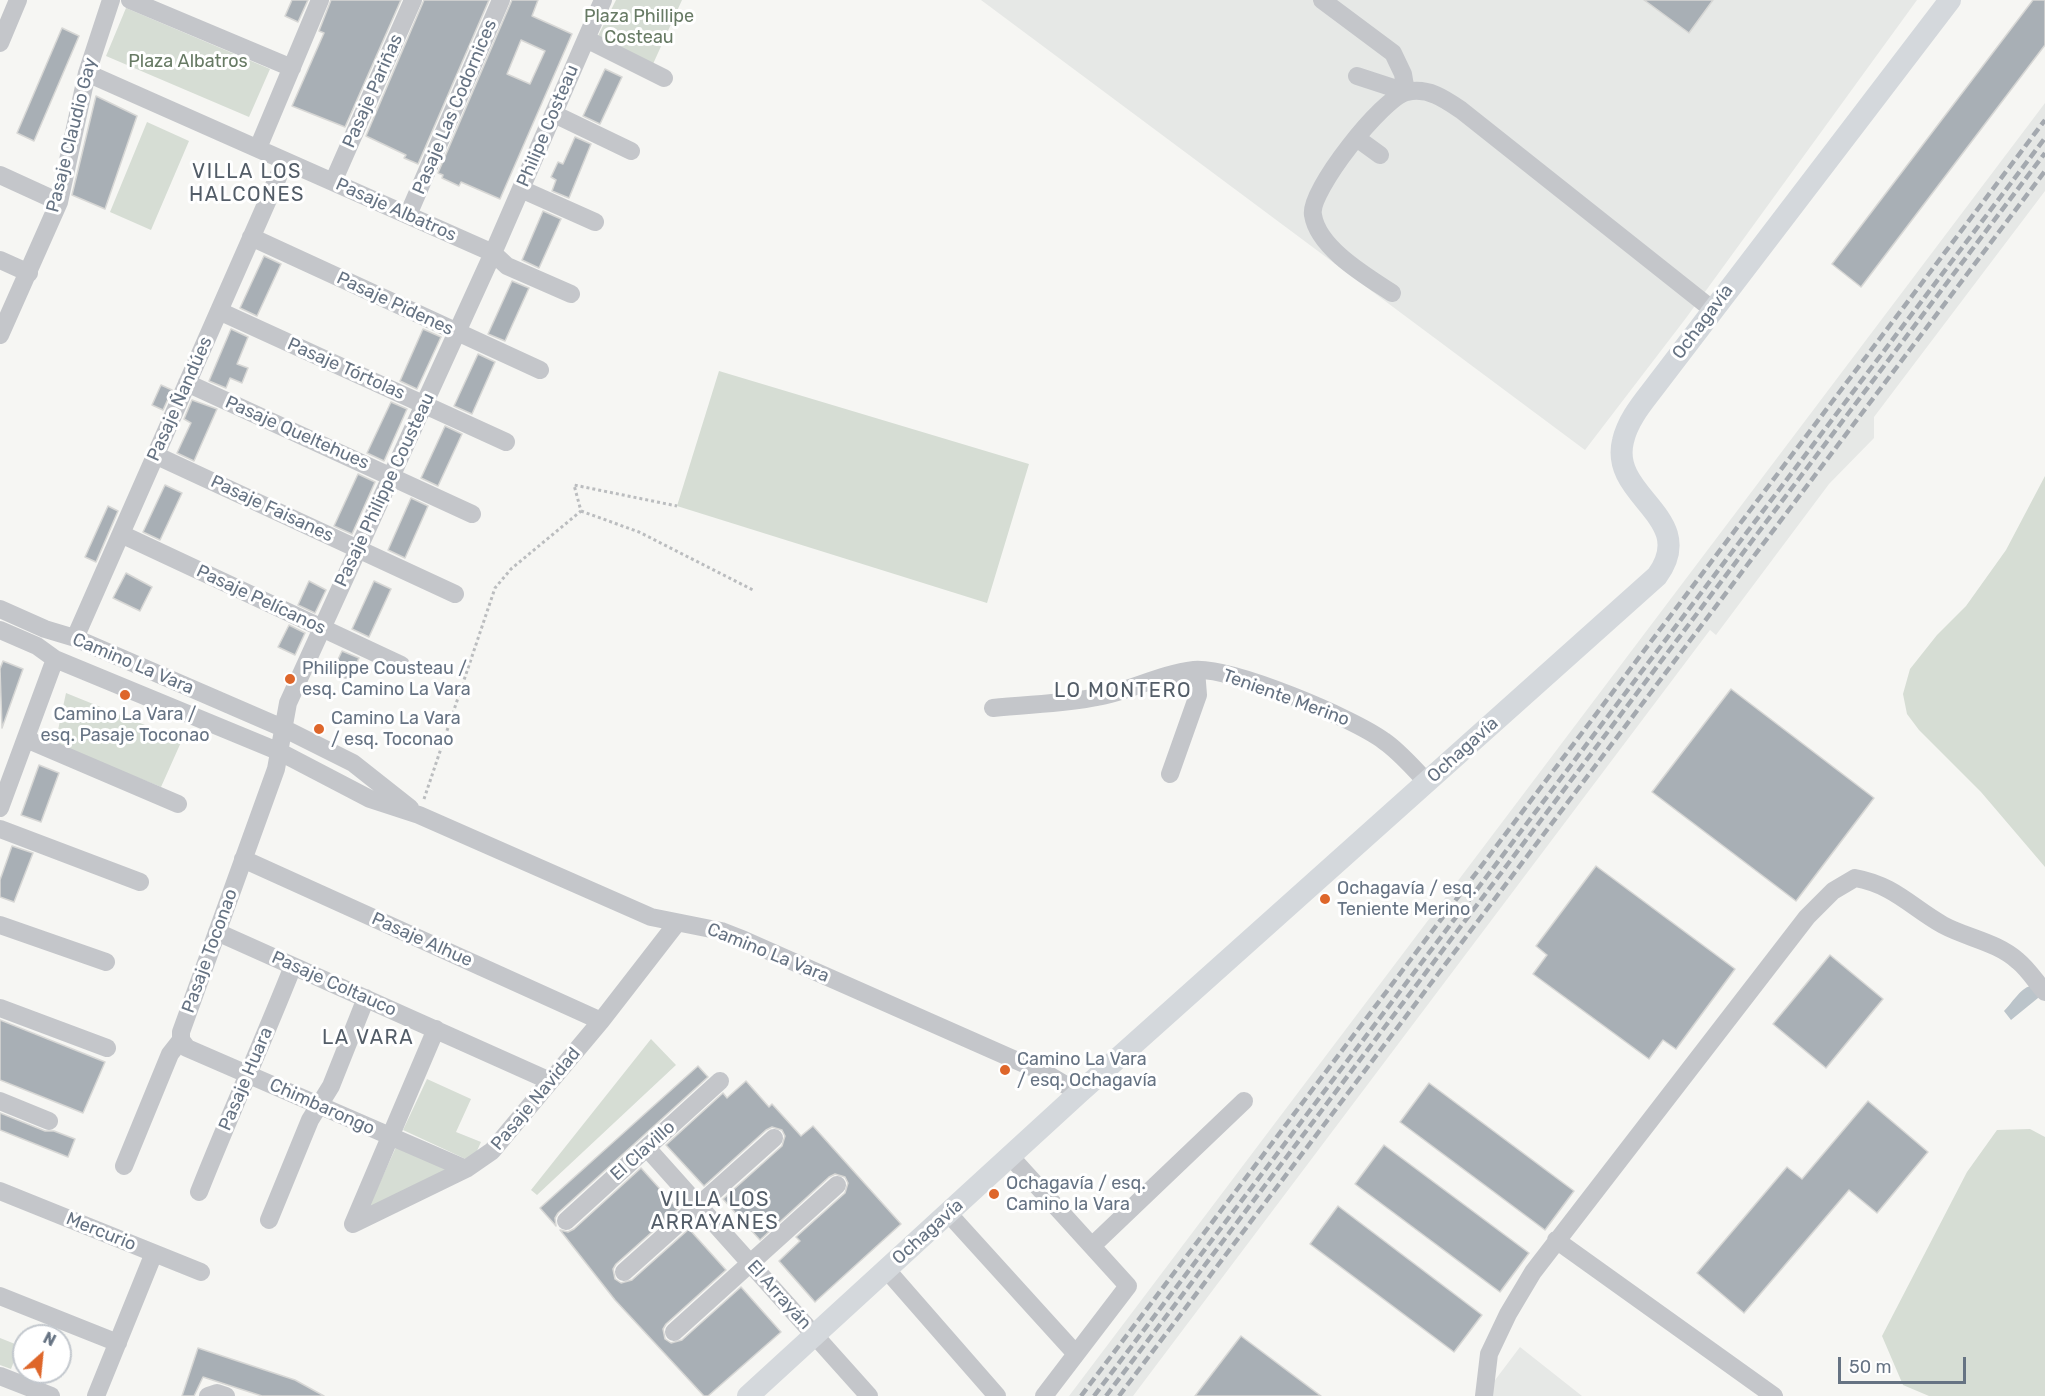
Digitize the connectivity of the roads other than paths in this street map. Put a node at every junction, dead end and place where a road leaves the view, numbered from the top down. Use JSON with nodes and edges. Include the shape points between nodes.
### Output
{"nodes":[{"id":1,"x":18,"y":0,"type":"edge"},
{"id":2,"x":111,"y":0,"type":"edge"},
{"id":3,"x":130,"y":0,"type":"edge"},
{"id":4,"x":320,"y":0,"type":"edge"},
{"id":5,"x":413,"y":0,"type":"edge"},
{"id":6,"x":501,"y":0,"type":"edge"},
{"id":7,"x":603,"y":0,"type":"edge"},
{"id":8,"x":1322,"y":0,"type":"edge"},
{"id":9,"x":1950,"y":0,"type":"edge"},
{"id":10,"x":586,"y":39,"type":"junction"},
{"id":11,"x":0,"y":43,"type":"edge"},
{"id":12,"x":292,"y":68,"type":"junction"},
{"id":13,"x":87,"y":73,"type":"junction"},
{"id":14,"x":1357,"y":76,"type":"dead end"},
{"id":15,"x":664,"y":78,"type":"dead end"},
{"id":16,"x":1406,"y":92,"type":"junction"},
{"id":17,"x":554,"y":114,"type":"junction"},
{"id":18,"x":1358,"y":139,"type":"junction"},
{"id":19,"x":258,"y":148,"type":"junction"},
{"id":20,"x":631,"y":151,"type":"dead end"},
{"id":21,"x":1380,"y":155,"type":"dead end"},
{"id":22,"x":285,"y":160,"type":"junction"},
{"id":23,"x":0,"y":175,"type":"edge"},
{"id":24,"x":333,"y":182,"type":"junction"},
{"id":25,"x":521,"y":189,"type":"junction"},
{"id":26,"x":59,"y":201,"type":"junction"},
{"id":27,"x":408,"y":215,"type":"junction"},
{"id":28,"x":595,"y":222,"type":"dead end"},
{"id":29,"x":251,"y":237,"type":"junction"},
{"id":30,"x":494,"y":253,"type":"junction"},
{"id":31,"x":0,"y":260,"type":"edge"},
{"id":32,"x":29,"y":273,"type":"junction"},
{"id":33,"x":1392,"y":293,"type":"dead end"},
{"id":34,"x":571,"y":294,"type":"dead end"},
{"id":35,"x":1713,"y":310,"type":"junction"},
{"id":36,"x":219,"y":311,"type":"junction"},
{"id":37,"x":457,"y":332,"type":"junction"},
{"id":38,"x":0,"y":335,"type":"edge"},
{"id":39,"x":540,"y":370,"type":"dead end"},
{"id":40,"x":187,"y":383,"type":"junction"},
{"id":41,"x":424,"y":404,"type":"junction"},
{"id":42,"x":506,"y":442,"type":"dead end"},
{"id":43,"x":155,"y":455,"type":"junction"},
{"id":44,"x":392,"y":476,"type":"junction"},
{"id":45,"x":472,"y":514,"type":"dead end"},
{"id":46,"x":121,"y":534,"type":"junction"},
{"id":47,"x":358,"y":549,"type":"junction"},
{"id":48,"x":455,"y":594,"type":"dead end"},
{"id":49,"x":0,"y":609,"type":"edge"},
{"id":50,"x":322,"y":628,"type":"junction"},
{"id":51,"x":0,"y":630,"type":"edge"},
{"id":52,"x":78,"y":639,"type":"junction"},
{"id":53,"x":63,"y":662,"type":"junction"},
{"id":54,"x":401,"y":665,"type":"dead end"},
{"id":55,"x":1196,"y":670,"type":"junction"},
{"id":56,"x":993,"y":708,"type":"dead end"},
{"id":57,"x":285,"y":729,"type":"junction"},
{"id":58,"x":26,"y":739,"type":"junction"},
{"id":59,"x":280,"y":752,"type":"junction"},
{"id":60,"x":1170,"y":774,"type":"dead end"},
{"id":61,"x":1427,"y":782,"type":"junction"},
{"id":62,"x":178,"y":804,"type":"dead end"},
{"id":63,"x":0,"y":808,"type":"edge"},
{"id":64,"x":419,"y":815,"type":"junction"},
{"id":65,"x":0,"y":829,"type":"edge"},
{"id":66,"x":243,"y":859,"type":"junction"},
{"id":67,"x":140,"y":882,"type":"dead end"},
{"id":68,"x":677,"y":923,"type":"junction"},
{"id":69,"x":0,"y":925,"type":"edge"},
{"id":70,"x":217,"y":932,"type":"junction"},
{"id":71,"x":106,"y":962,"type":"dead end"},
{"id":72,"x":292,"y":966,"type":"junction"},
{"id":73,"x":2045,"y":992,"type":"edge"},
{"id":74,"x":366,"y":998,"type":"junction"},
{"id":75,"x":0,"y":1008,"type":"edge"},
{"id":76,"x":601,"y":1021,"type":"junction"},
{"id":77,"x":436,"y":1029,"type":"junction"},
{"id":78,"x":181,"y":1040,"type":"junction"},
{"id":79,"x":107,"y":1048,"type":"dead end"},
{"id":80,"x":248,"y":1074,"type":"junction"},
{"id":81,"x":550,"y":1081,"type":"junction"},
{"id":82,"x":720,"y":1082,"type":"dead end"},
{"id":83,"x":1079,"y":1094,"type":"junction"},
{"id":84,"x":0,"y":1101,"type":"edge"},
{"id":85,"x":1244,"y":1101,"type":"dead end"},
{"id":86,"x":319,"y":1106,"type":"junction"},
{"id":87,"x":49,"y":1121,"type":"dead end"},
{"id":88,"x":390,"y":1136,"type":"junction"},
{"id":89,"x":774,"y":1138,"type":"dead end"},
{"id":90,"x":647,"y":1148,"type":"junction"},
{"id":91,"x":1010,"y":1156,"type":"junction"},
{"id":92,"x":124,"y":1166,"type":"dead end"},
{"id":93,"x":466,"y":1169,"type":"junction"},
{"id":94,"x":837,"y":1185,"type":"dead end"},
{"id":95,"x":0,"y":1191,"type":"edge"},
{"id":96,"x":199,"y":1192,"type":"dead end"},
{"id":97,"x":699,"y":1205,"type":"junction"},
{"id":98,"x":948,"y":1213,"type":"junction"},
{"id":99,"x":269,"y":1220,"type":"dead end"},
{"id":100,"x":566,"y":1221,"type":"dead end"},
{"id":101,"x":1556,"y":1240,"type":"junction"},
{"id":102,"x":1092,"y":1246,"type":"junction"},
{"id":103,"x":154,"y":1253,"type":"junction"},
{"id":104,"x":751,"y":1263,"type":"junction"},
{"id":105,"x":886,"y":1269,"type":"junction"},
{"id":106,"x":201,"y":1272,"type":"dead end"},
{"id":107,"x":624,"y":1272,"type":"dead end"},
{"id":108,"x":0,"y":1296,"type":"edge"},
{"id":109,"x":674,"y":1332,"type":"dead end"},
{"id":110,"x":815,"y":1334,"type":"junction"},
{"id":111,"x":118,"y":1343,"type":"junction"},
{"id":112,"x":1076,"y":1354,"type":"junction"},
{"id":113,"x":0,"y":1376,"type":"edge"},
{"id":114,"x":51,"y":1396,"type":"edge"},
{"id":115,"x":96,"y":1396,"type":"edge"},
{"id":116,"x":208,"y":1396,"type":"edge"},
{"id":117,"x":226,"y":1396,"type":"edge"},
{"id":118,"x":748,"y":1396,"type":"edge"},
{"id":119,"x":869,"y":1396,"type":"edge"},
{"id":120,"x":997,"y":1396,"type":"edge"},
{"id":121,"x":1044,"y":1396,"type":"edge"},
{"id":122,"x":1484,"y":1396,"type":"edge"},
{"id":123,"x":1774,"y":1396,"type":"edge"}],
"edges":[{"from":1,"to":11,"type":"street"},
{"from":2,"to":13,"type":"street","name":"Pasaje Claudio Gay"},
{"from":3,"to":12,"type":"street"},
{"from":4,"to":12,"type":"street"},
{"from":5,"to":24,"type":"street","name":"Pasaje Pariñas"},
{"from":6,"to":27,"type":"street","name":"Pasaje Las Codornices"},
{"from":7,"to":10,"type":"street","name":"Philipe Costeau"},
{"from":8,"to":16,"type":"street","via":[[1393,53]]},
{"from":9,"to":35,"type":"main road","name":"Ochagavía"},
{"from":10,"to":15,"type":"street"},
{"from":10,"to":17,"type":"street","name":"Philipe Costeau"},
{"from":12,"to":19,"type":"street"},
{"from":13,"to":19,"type":"street","name":"Pasaje Albatros"},
{"from":13,"to":26,"type":"street","name":"Pasaje Claudio Gay"},
{"from":14,"to":16,"type":"street"},
{"from":16,"to":18,"type":"street","via":[[1383,108]]},
{"from":16,"to":35,"type":"street","via":[[1433,93],[1461,110]]},
{"from":17,"to":20,"type":"street"},
{"from":17,"to":25,"type":"street","name":"Philipe Costeau"},
{"from":18,"to":21,"type":"street"},
{"from":18,"to":33,"type":"street","via":[[1325,179],[1312,213],[1317,231],[1352,268]]},
{"from":19,"to":22,"type":"street","name":"Pasaje Albatros"},
{"from":22,"to":24,"type":"street","name":"Pasaje Albatros"},
{"from":22,"to":29,"type":"street","name":"Pasaje Ñandúes"},
{"from":23,"to":26,"type":"street"},
{"from":24,"to":27,"type":"street","name":"Pasaje Albatros"},
{"from":25,"to":28,"type":"street"},
{"from":25,"to":30,"type":"street","name":"Philipe Costeau"},
{"from":26,"to":32,"type":"street","name":"Pasaje Claudio Gay"},
{"from":27,"to":30,"type":"street","name":"Pasaje Albatros"},
{"from":29,"to":36,"type":"street","name":"Pasaje Ñandúes"},
{"from":29,"to":37,"type":"street","name":"Pasaje Pidenes"},
{"from":30,"to":34,"type":"street","name":"Pasaje Albatros","via":[[507,266]]},
{"from":30,"to":37,"type":"street","name":"Pasaje Philippe Cousteau"},
{"from":31,"to":32,"type":"street"},
{"from":32,"to":38,"type":"street","name":"Pasaje Claudio Gay"},
{"from":35,"to":61,"type":"main road","name":"Ochagavía","via":[[1641,405],[1622,442],[1622,462],[1629,480],[1667,531],[1670,545],[1662,570]]},
{"from":36,"to":40,"type":"street","name":"Pasaje Ñandúes"},
{"from":36,"to":41,"type":"street","name":"Pasaje Tórtolas"},
{"from":37,"to":39,"type":"street","name":"Pasaje Pidenes"},
{"from":37,"to":41,"type":"street","name":"Pasaje Philippe Cousteau"},
{"from":40,"to":43,"type":"street","name":"Pasaje Ñandúes"},
{"from":40,"to":44,"type":"street","name":"Pasaje Queltehues"},
{"from":41,"to":42,"type":"street","name":"Pasaje Tórtolas"},
{"from":41,"to":44,"type":"street","name":"Pasaje Philippe Cousteau"},
{"from":43,"to":46,"type":"street","name":"Pasaje Ñandúes"},
{"from":43,"to":47,"type":"street","name":"Pasaje Faisanes"},
{"from":44,"to":45,"type":"street","name":"Pasaje Queltehues"},
{"from":44,"to":47,"type":"street","name":"Pasaje Philippe Cousteau"},
{"from":46,"to":50,"type":"street","name":"Pasaje Pelícanos"},
{"from":46,"to":52,"type":"street","name":"Pasaje Ñandúes"},
{"from":47,"to":48,"type":"street","name":"Pasaje Faisanes"},
{"from":47,"to":50,"type":"street","name":"Pasaje Philippe Cousteau"},
{"from":49,"to":52,"type":"street","name":"Camino La Vara"},
{"from":50,"to":54,"type":"street","name":"Pasaje Pelícanos"},
{"from":50,"to":57,"type":"street","name":"Pasaje Philippe Cousteau","via":[[288,703]]},
{"from":51,"to":53,"type":"street","name":"Camino La Vara"},
{"from":52,"to":53,"type":"street","name":"Pasaje Ñandúes"},
{"from":52,"to":57,"type":"street","name":"Camino La Vara"},
{"from":53,"to":58,"type":"street","name":"Pasaje Ñandúes"},
{"from":53,"to":59,"type":"street","name":"Camino La Vara"},
{"from":55,"to":56,"type":"street","name":"Teniente Merino","via":[[1097,698]]},
{"from":55,"to":60,"type":"street","name":"Teniente Merino","via":[[1198,695]]},
{"from":55,"to":61,"type":"street","name":"Teniente Merino","via":[[1222,673],[1335,713],[1386,742]]},
{"from":57,"to":59,"type":"street","name":"Pasaje Toconao"},
{"from":57,"to":64,"type":"street","name":"Camino La Vara","via":[[353,763]]},
{"from":58,"to":62,"type":"street"},
{"from":58,"to":63,"type":"street","name":"Pasaje Ñandúes"},
{"from":59,"to":64,"type":"street","name":"Camino La Vara","via":[[370,799]]},
{"from":59,"to":66,"type":"street","name":"Pasaje Toconao"},
{"from":61,"to":83,"type":"main road","name":"Ochagavía"},
{"from":64,"to":68,"type":"street","name":"Camino La Vara","via":[[630,908]]},
{"from":65,"to":67,"type":"street"},
{"from":66,"to":70,"type":"street","name":"Pasaje Toconao"},
{"from":66,"to":76,"type":"street","name":"Pasaje Alhue"},
{"from":68,"to":76,"type":"street","name":"Pasaje Navidad"},
{"from":68,"to":83,"type":"street","name":"Camino La Vara","via":[[721,931],[744,940],[1047,1074]]},
{"from":69,"to":71,"type":"street"},
{"from":70,"to":72,"type":"street","name":"Pasaje Coltauco"},
{"from":70,"to":78,"type":"street","name":"Pasaje Toconao"},
{"from":72,"to":74,"type":"street","name":"Pasaje Coltauco"},
{"from":72,"to":80,"type":"street","name":"Pasaje Huara"},
{"from":73,"to":101,"type":"street","via":[[2017,960],[1981,939],[1946,926],[1875,881],[1855,878],[1833,891],[1807,917]]},
{"from":74,"to":77,"type":"street","name":"Pasaje Coltauco"},
{"from":74,"to":86,"type":"street","via":[[331,1086]]},
{"from":75,"to":79,"type":"street"},
{"from":76,"to":81,"type":"street","name":"Pasaje Navidad"},
{"from":77,"to":81,"type":"street","name":"Pasaje Coltauco"},
{"from":77,"to":88,"type":"street"},
{"from":78,"to":80,"type":"street","name":"Chimbarongo","via":[[187,1048]]},
{"from":78,"to":92,"type":"street","name":"Pasaje Toconao","via":[[170,1054]]},
{"from":80,"to":86,"type":"street","name":"Chimbarongo"},
{"from":80,"to":96,"type":"street","name":"Pasaje Huara"},
{"from":81,"to":93,"type":"street","name":"Pasaje Navidad","via":[[492,1151]]},
{"from":82,"to":90,"type":"street","name":"El Clavillo"},
{"from":83,"to":91,"type":"main road","name":"Ochagavía"},
{"from":84,"to":87,"type":"street"},
{"from":85,"to":102,"type":"street"},
{"from":86,"to":88,"type":"street","name":"Chimbarongo"},
{"from":86,"to":99,"type":"street"},
{"from":88,"to":93,"type":"street","name":"Chimbarongo"},
{"from":88,"to":93,"type":"street","name":"Pasaje Navidad","via":[[353,1224]]},
{"from":89,"to":97,"type":"street"},
{"from":90,"to":97,"type":"street","name":"El Arrayán"},
{"from":90,"to":100,"type":"street","name":"El Clavillo"},
{"from":91,"to":98,"type":"main road","name":"Ochagavía"},
{"from":91,"to":102,"type":"street"},
{"from":94,"to":104,"type":"street"},
{"from":95,"to":103,"type":"street","name":"Mercurio"},
{"from":97,"to":104,"type":"street","name":"El Arrayán"},
{"from":97,"to":107,"type":"street"},
{"from":98,"to":105,"type":"main road","name":"Ochagavía"},
{"from":98,"to":112,"type":"street"},
{"from":101,"to":122,"type":"street","via":[[1508,1314],[1489,1354]]},
{"from":101,"to":123,"type":"street"},
{"from":102,"to":112,"type":"street","via":[[1128,1286]]},
{"from":103,"to":106,"type":"street","name":"Mercurio"},
{"from":103,"to":111,"type":"street"},
{"from":104,"to":109,"type":"street"},
{"from":104,"to":110,"type":"street","name":"El Arrayán"},
{"from":105,"to":110,"type":"main road","name":"Ochagavía"},
{"from":105,"to":120,"type":"street"},
{"from":108,"to":111,"type":"street"},
{"from":110,"to":118,"type":"main road","name":"Ochagavía"},
{"from":110,"to":119,"type":"street","name":"El Arrayán"},
{"from":111,"to":115,"type":"street"},
{"from":112,"to":121,"type":"street"},
{"from":113,"to":114,"type":"street"},
{"from":116,"to":117,"type":"street"}]}
